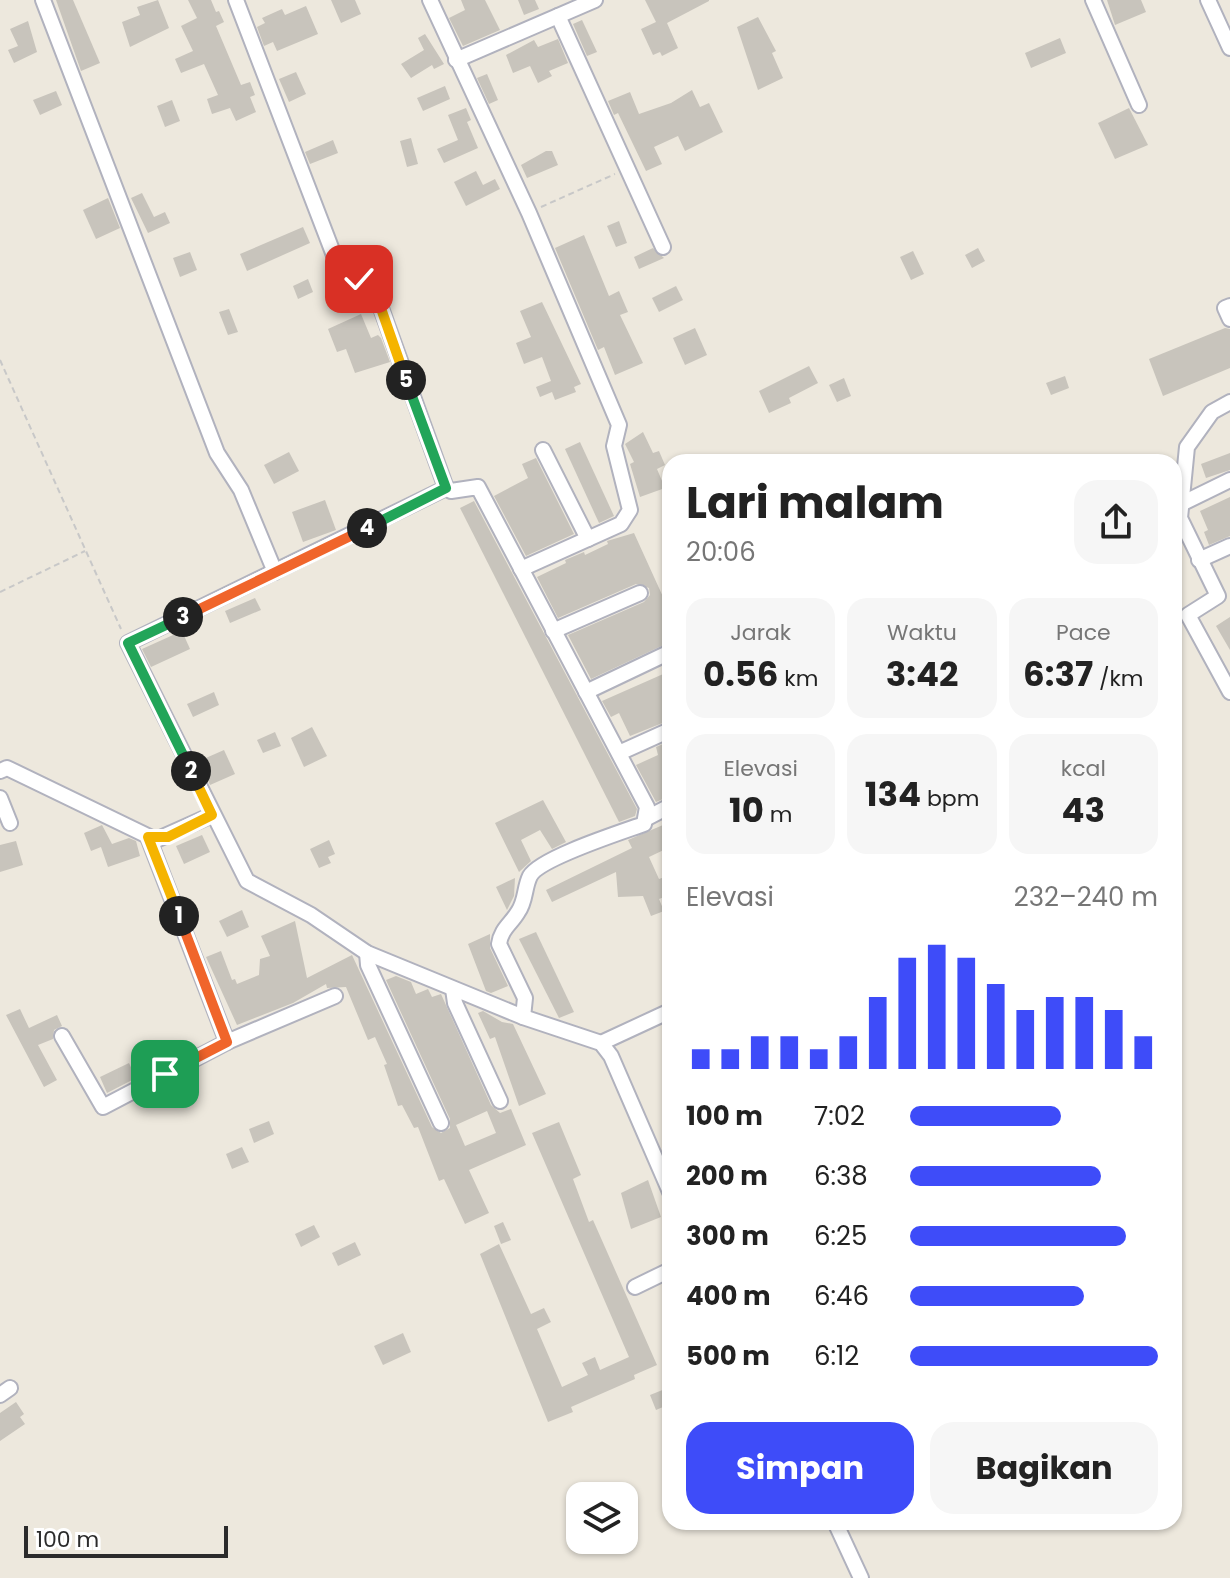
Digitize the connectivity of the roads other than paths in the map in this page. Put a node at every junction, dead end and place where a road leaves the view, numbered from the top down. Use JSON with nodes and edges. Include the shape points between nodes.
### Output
{"nodes":[{"id":1,"x":43,"y":0,"type":"edge"},
{"id":2,"x":236,"y":0,"type":"edge"},
{"id":3,"x":430,"y":0,"type":"edge"},
{"id":4,"x":595,"y":0,"type":"edge"},
{"id":5,"x":1093,"y":0,"type":"edge"},
{"id":6,"x":1208,"y":0,"type":"edge"},
{"id":7,"x":558,"y":16,"type":"junction"},
{"id":8,"x":1230,"y":48,"type":"edge"},
{"id":9,"x":456,"y":60,"type":"junction"},
{"id":10,"x":1139,"y":105,"type":"dead end"},
{"id":11,"x":663,"y":247,"type":"dead end"},
{"id":12,"x":1230,"y":306,"type":"edge"},
{"id":13,"x":1230,"y":319,"type":"edge"},
{"id":14,"x":1230,"y":402,"type":"edge"},
{"id":15,"x":543,"y":450,"type":"dead end"},
{"id":16,"x":1230,"y":480,"type":"edge"},
{"id":17,"x":446,"y":488,"type":"junction"},
{"id":18,"x":1183,"y":503,"type":"junction"},
{"id":19,"x":1182,"y":508,"type":"edge"},
{"id":20,"x":1182,"y":522,"type":"edge"},
{"id":21,"x":588,"y":539,"type":"junction"},
{"id":22,"x":1230,"y":546,"type":"edge"},
{"id":23,"x":1199,"y":560,"type":"junction"},
{"id":24,"x":521,"y":569,"type":"junction"},
{"id":25,"x":275,"y":572,"type":"junction"},
{"id":26,"x":640,"y":593,"type":"dead end"},
{"id":27,"x":553,"y":631,"type":"junction"},
{"id":28,"x":662,"y":656,"type":"edge"},
{"id":29,"x":1226,"y":674,"type":"edge"},
{"id":30,"x":586,"y":692,"type":"junction"},
{"id":31,"x":1230,"y":692,"type":"edge"},
{"id":32,"x":662,"y":734,"type":"edge"},
{"id":33,"x":619,"y":753,"type":"junction"},
{"id":34,"x":0,"y":771,"type":"edge"},
{"id":35,"x":0,"y":798,"type":"edge"},
{"id":36,"x":662,"y":810,"type":"edge"},
{"id":37,"x":212,"y":815,"type":"junction"},
{"id":38,"x":647,"y":818,"type":"junction"},
{"id":39,"x":10,"y":823,"type":"dead end"},
{"id":40,"x":148,"y":837,"type":"junction"},
{"id":41,"x":367,"y":953,"type":"junction"},
{"id":42,"x":453,"y":989,"type":"junction"},
{"id":43,"x":335,"y":996,"type":"dead end"},
{"id":44,"x":662,"y":1015,"type":"edge"},
{"id":45,"x":523,"y":1017,"type":"junction"},
{"id":46,"x":62,"y":1036,"type":"dead end"},
{"id":47,"x":227,"y":1042,"type":"junction"},
{"id":48,"x":601,"y":1043,"type":"junction"},
{"id":49,"x":500,"y":1101,"type":"dead end"},
{"id":50,"x":441,"y":1123,"type":"dead end"},
{"id":51,"x":662,"y":1174,"type":"edge"},
{"id":52,"x":662,"y":1274,"type":"edge"},
{"id":53,"x":635,"y":1287,"type":"dead end"},
{"id":54,"x":839,"y":1530,"type":"edge"},
{"id":55,"x":861,"y":1578,"type":"edge"}],
"edges":[{"from":1,"to":25,"type":"street","via":[[217,453],[241,490]]},
{"from":2,"to":17,"type":"street","via":[[335,258],[343,272],[369,286],[377,297]]},
{"from":3,"to":9,"type":"street"},
{"from":4,"to":7,"type":"street"},
{"from":5,"to":10,"type":"street"},
{"from":6,"to":8,"type":"street"},
{"from":7,"to":9,"type":"street"},
{"from":7,"to":11,"type":"street"},
{"from":9,"to":21,"type":"street","via":[[529,213],[619,425],[615,457],[630,510],[621,524]]},
{"from":12,"to":13,"type":"street","via":[[1225,308]]},
{"from":14,"to":18,"type":"street","via":[[1212,412],[1187,447]]},
{"from":15,"to":21,"type":"street"},
{"from":16,"to":18,"type":"street"},
{"from":17,"to":24,"type":"street","via":[[478,487]]},
{"from":17,"to":25,"type":"street"},
{"from":18,"to":19,"type":"street"},
{"from":20,"to":23,"type":"street"},
{"from":21,"to":24,"type":"street"},
{"from":22,"to":23,"type":"street"},
{"from":23,"to":29,"type":"street","via":[[1218,596],[1188,615]]},
{"from":24,"to":27,"type":"street"},
{"from":25,"to":37,"type":"street","via":[[128,643]]},
{"from":26,"to":27,"type":"street"},
{"from":27,"to":30,"type":"street"},
{"from":28,"to":30,"type":"street"},
{"from":29,"to":31,"type":"street"},
{"from":30,"to":33,"type":"street"},
{"from":32,"to":33,"type":"street"},
{"from":33,"to":38,"type":"street","via":[[644,797]]},
{"from":34,"to":40,"type":"street","via":[[7,768]]},
{"from":35,"to":39,"type":"street"},
{"from":36,"to":38,"type":"street"},
{"from":37,"to":40,"type":"street","via":[[168,837]]},
{"from":37,"to":41,"type":"street","via":[[247,881]]},
{"from":38,"to":45,"type":"street","via":[[644,824],[540,867],[530,877],[525,901],[499,944],[525,998]]},
{"from":40,"to":47,"type":"street"},
{"from":41,"to":42,"type":"street"},
{"from":41,"to":50,"type":"street"},
{"from":42,"to":45,"type":"street"},
{"from":42,"to":49,"type":"street"},
{"from":43,"to":47,"type":"street"},
{"from":44,"to":48,"type":"street"},
{"from":45,"to":48,"type":"street"},
{"from":46,"to":47,"type":"street","via":[[103,1107]]},
{"from":48,"to":51,"type":"street"},
{"from":52,"to":53,"type":"street"},
{"from":54,"to":55,"type":"street"}]}
